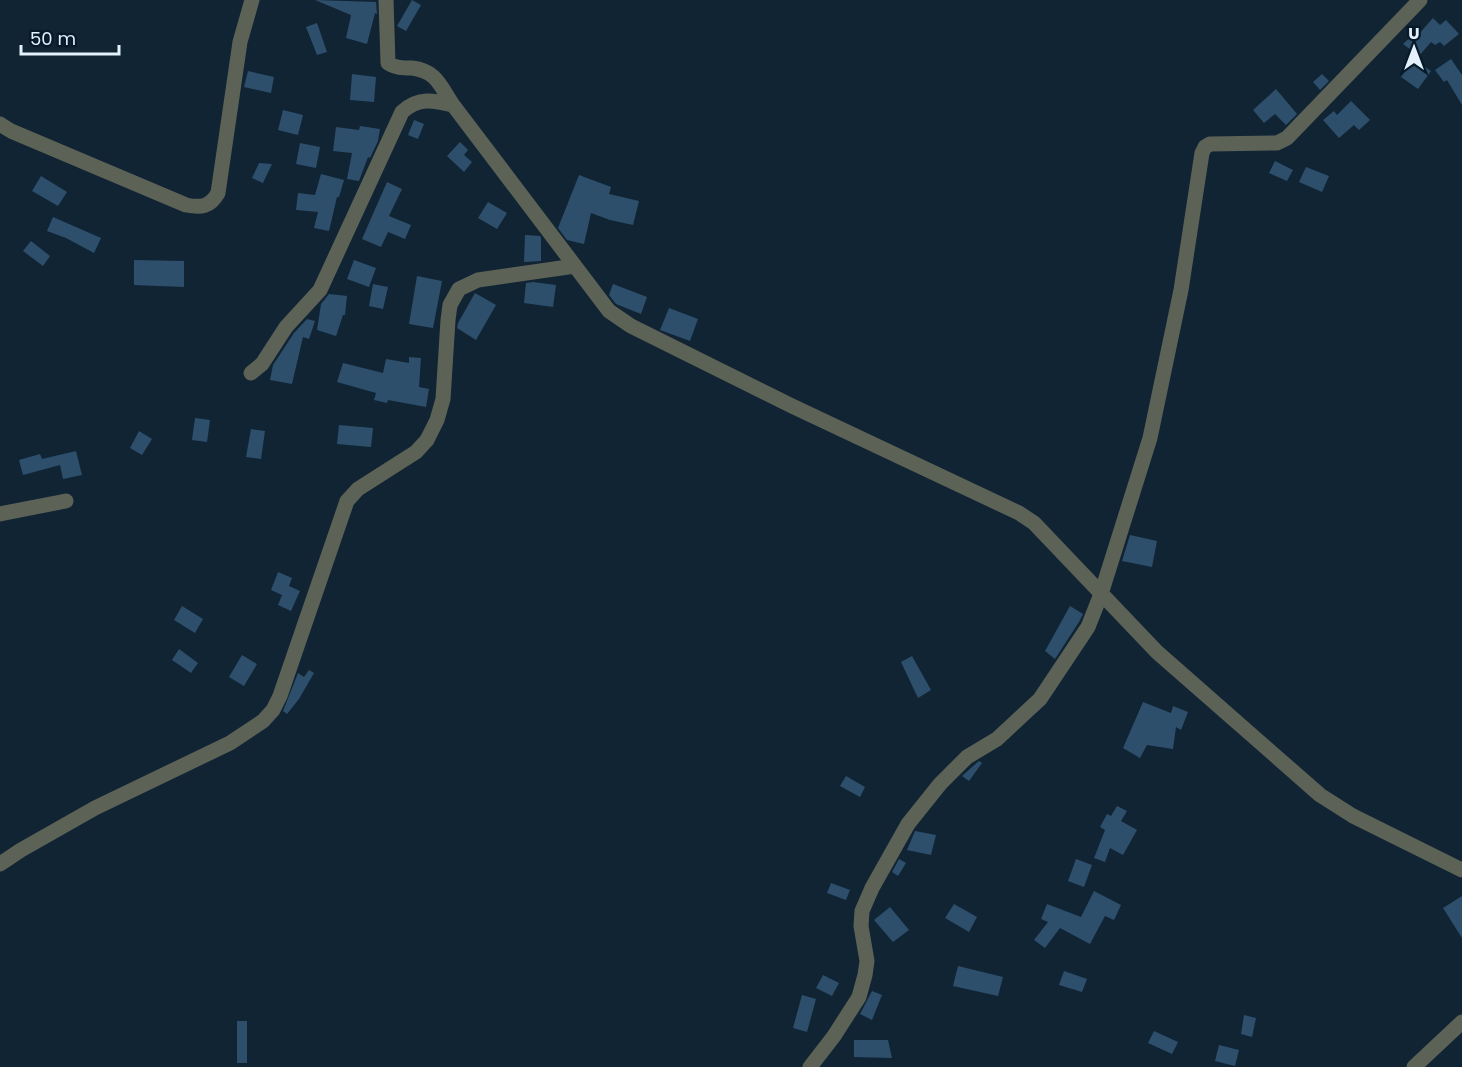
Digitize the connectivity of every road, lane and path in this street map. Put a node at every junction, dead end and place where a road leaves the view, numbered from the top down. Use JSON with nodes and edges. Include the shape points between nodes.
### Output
{"nodes":[{"id":1,"x":252,"y":0,"type":"edge"},
{"id":2,"x":386,"y":0,"type":"edge"},
{"id":3,"x":1420,"y":0,"type":"edge"},
{"id":4,"x":453,"y":105,"type":"junction"},
{"id":5,"x":0,"y":124,"type":"edge"},
{"id":6,"x":575,"y":266,"type":"junction"},
{"id":7,"x":251,"y":373,"type":"dead end"},
{"id":8,"x":66,"y":501,"type":"dead end"},
{"id":9,"x":0,"y":514,"type":"edge"},
{"id":10,"x":1101,"y":594,"type":"junction"},
{"id":11,"x":0,"y":864,"type":"edge"},
{"id":12,"x":1462,"y":870,"type":"edge"},
{"id":13,"x":1462,"y":1022,"type":"edge"},
{"id":14,"x":810,"y":1067,"type":"edge"},
{"id":15,"x":1414,"y":1067,"type":"edge"}],
"edges":[{"from":1,"to":5,"type":"street","via":[[240,42],[218,193],[206,207],[186,205]]},
{"from":2,"to":4,"type":"street","via":[[388,63],[430,73]]},
{"from":3,"to":10,"type":"street","via":[[1287,138],[1205,147],[1150,438]]},
{"from":4,"to":6,"type":"street"},
{"from":4,"to":7,"type":"street","via":[[417,102],[402,112],[320,290]]},
{"from":6,"to":10,"type":"street","via":[[602,303],[631,326],[1019,513],[1034,523]]},
{"from":6,"to":11,"type":"street","via":[[478,280],[459,289],[454,296],[448,320],[443,399],[437,420],[416,452],[346,501],[280,696],[268,716],[230,743],[95,808]]},
{"from":8,"to":9,"type":"street"},
{"from":10,"to":12,"type":"street","via":[[1157,652],[1320,795],[1353,816]]},
{"from":10,"to":14,"type":"street","via":[[1088,627],[1041,699],[997,739],[967,758],[908,824],[862,911],[867,961],[859,997]]},
{"from":13,"to":15,"type":"street"}]}
